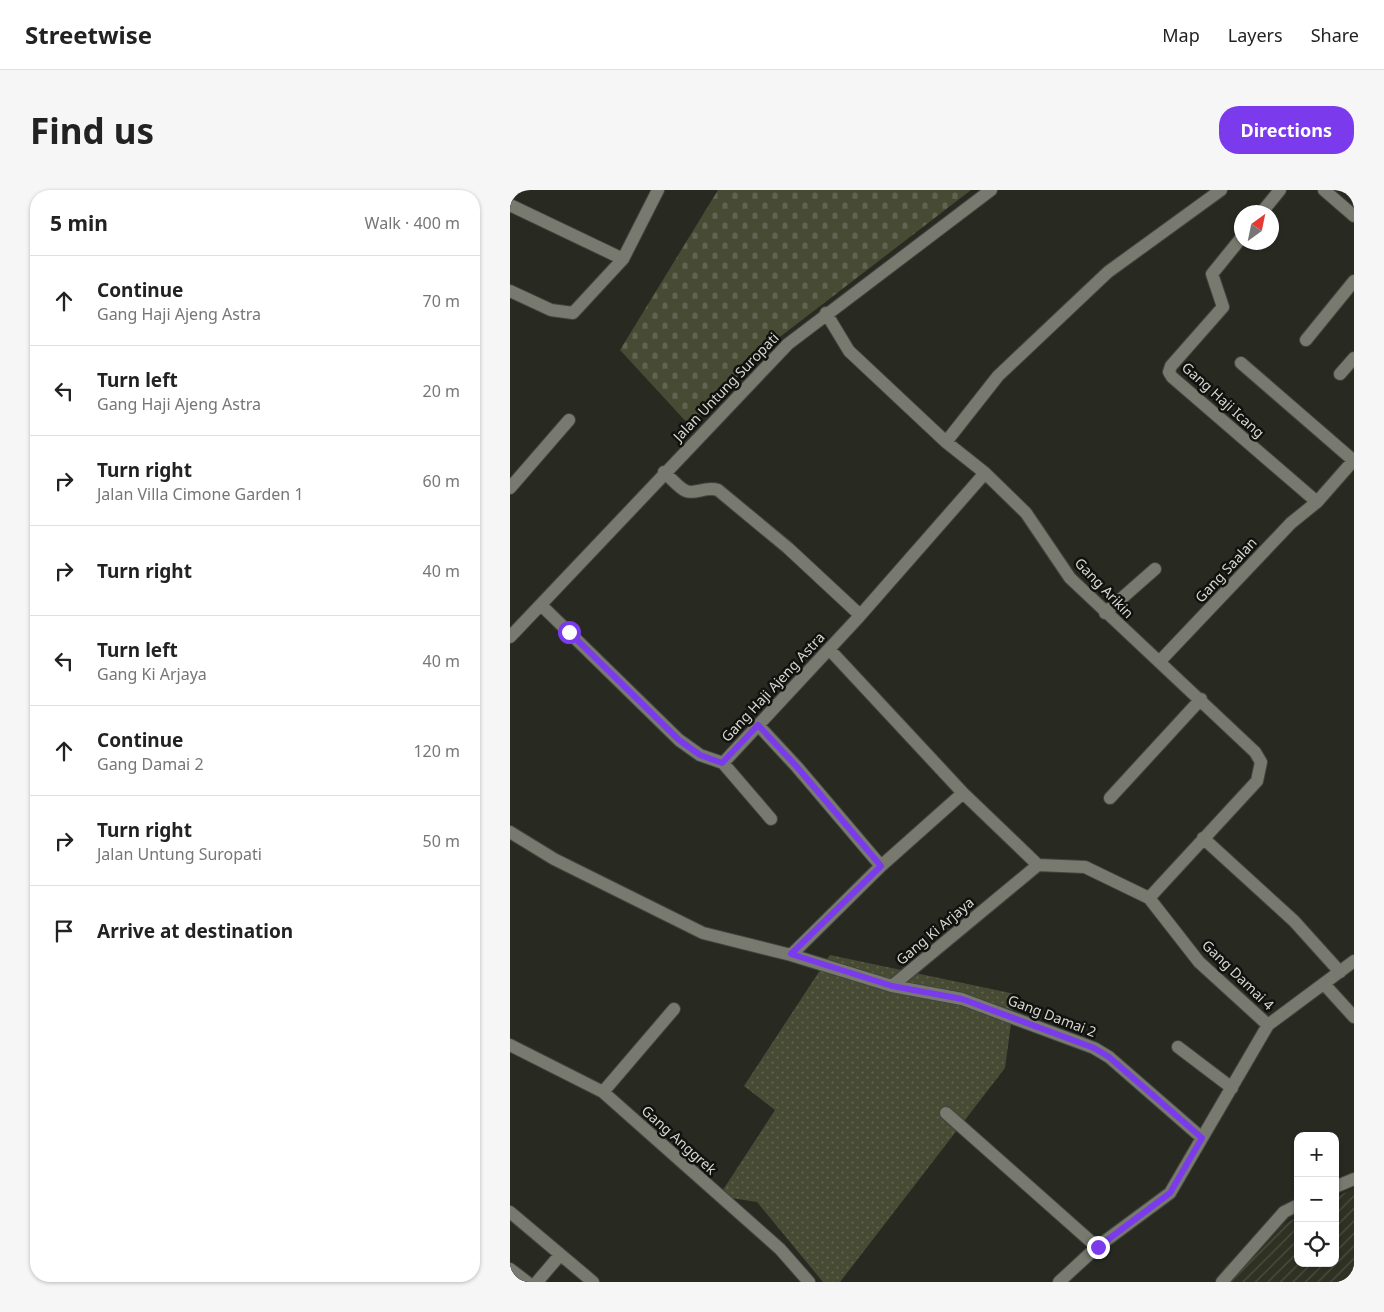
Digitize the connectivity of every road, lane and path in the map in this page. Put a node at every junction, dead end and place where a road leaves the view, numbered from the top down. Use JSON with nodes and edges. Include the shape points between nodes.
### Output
{"nodes":[{"id":1,"x":658,"y":190,"type":"edge"},
{"id":2,"x":992,"y":190,"type":"edge"},
{"id":3,"x":1221,"y":190,"type":"edge"},
{"id":4,"x":1280,"y":190,"type":"edge"},
{"id":5,"x":1324,"y":190,"type":"edge"},
{"id":6,"x":510,"y":205,"type":"edge"},
{"id":7,"x":1268,"y":205,"type":"edge"},
{"id":8,"x":1354,"y":216,"type":"edge"},
{"id":9,"x":1234,"y":247,"type":"edge"},
{"id":10,"x":623,"y":259,"type":"junction"},
{"id":11,"x":1354,"y":281,"type":"edge"},
{"id":12,"x":510,"y":292,"type":"edge"},
{"id":13,"x":826,"y":313,"type":"junction"},
{"id":14,"x":1306,"y":340,"type":"dead end"},
{"id":15,"x":1354,"y":358,"type":"edge"},
{"id":16,"x":1241,"y":363,"type":"dead end"},
{"id":17,"x":1340,"y":374,"type":"dead end"},
{"id":18,"x":569,"y":420,"type":"dead end"},
{"id":19,"x":946,"y":442,"type":"junction"},
{"id":20,"x":1354,"y":461,"type":"edge"},
{"id":21,"x":664,"y":472,"type":"junction"},
{"id":22,"x":985,"y":473,"type":"junction"},
{"id":23,"x":510,"y":488,"type":"edge"},
{"id":24,"x":1317,"y":502,"type":"junction"},
{"id":25,"x":1155,"y":569,"type":"dead end"},
{"id":26,"x":541,"y":605,"type":"junction"},
{"id":27,"x":1105,"y":614,"type":"junction"},
{"id":28,"x":860,"y":615,"type":"junction"},
{"id":29,"x":510,"y":637,"type":"edge"},
{"id":30,"x":829,"y":649,"type":"junction"},
{"id":31,"x":1160,"y":661,"type":"junction"},
{"id":32,"x":1201,"y":699,"type":"junction"},
{"id":33,"x":758,"y":725,"type":"junction"},
{"id":34,"x":722,"y":763,"type":"junction"},
{"id":35,"x":963,"y":793,"type":"junction"},
{"id":36,"x":1110,"y":798,"type":"dead end"},
{"id":37,"x":772,"y":819,"type":"dead end"},
{"id":38,"x":510,"y":832,"type":"edge"},
{"id":39,"x":1203,"y":838,"type":"junction"},
{"id":40,"x":1038,"y":865,"type":"junction"},
{"id":41,"x":881,"y":866,"type":"junction"},
{"id":42,"x":1148,"y":898,"type":"junction"},
{"id":43,"x":791,"y":954,"type":"junction"},
{"id":44,"x":1354,"y":961,"type":"edge"},
{"id":45,"x":1340,"y":972,"type":"junction"},
{"id":46,"x":1324,"y":984,"type":"junction"},
{"id":47,"x":892,"y":986,"type":"junction"},
{"id":48,"x":674,"y":1009,"type":"dead end"},
{"id":49,"x":1354,"y":1017,"type":"edge"},
{"id":50,"x":1268,"y":1025,"type":"junction"},
{"id":51,"x":510,"y":1045,"type":"edge"},
{"id":52,"x":1178,"y":1046,"type":"dead end"},
{"id":53,"x":1232,"y":1088,"type":"junction"},
{"id":54,"x":603,"y":1092,"type":"junction"},
{"id":55,"x":946,"y":1112,"type":"dead end"},
{"id":56,"x":1202,"y":1138,"type":"junction"},
{"id":57,"x":1354,"y":1179,"type":"edge"},
{"id":58,"x":1339,"y":1185,"type":"edge"},
{"id":59,"x":1294,"y":1207,"type":"edge"},
{"id":60,"x":510,"y":1212,"type":"edge"},
{"id":61,"x":1098,"y":1247,"type":"junction"},
{"id":62,"x":560,"y":1255,"type":"junction"},
{"id":63,"x":510,"y":1269,"type":"edge"},
{"id":64,"x":527,"y":1282,"type":"edge"},
{"id":65,"x":537,"y":1282,"type":"edge"},
{"id":66,"x":593,"y":1282,"type":"edge"},
{"id":67,"x":810,"y":1282,"type":"edge"},
{"id":68,"x":1059,"y":1282,"type":"edge"},
{"id":69,"x":1222,"y":1282,"type":"edge"}],
"edges":[{"from":1,"to":10,"type":"street"},
{"from":2,"to":13,"type":"street","name":"Jalan Untung Suropati"},
{"from":3,"to":19,"type":"street","via":[[1108,272],[998,376]]},
{"from":4,"to":7,"type":"street"},
{"from":5,"to":8,"type":"street"},
{"from":6,"to":10,"type":"street"},
{"from":9,"to":24,"type":"street","name":"Gang Haji Icang","via":[[1212,274],[1223,307],[1169,372],[1172,378]]},
{"from":10,"to":12,"type":"street","via":[[572,313],[551,310]]},
{"from":11,"to":14,"type":"street"},
{"from":13,"to":19,"type":"street","name":"Gang Arikin","via":[[849,351]]},
{"from":13,"to":21,"type":"street","name":"Jalan Untung Suropati","via":[[788,344]]},
{"from":15,"to":17,"type":"street"},
{"from":16,"to":20,"type":"street"},
{"from":18,"to":23,"type":"street"},
{"from":19,"to":22,"type":"street","name":"Gang Arikin"},
{"from":20,"to":24,"type":"street","name":"Gang Saalan"},
{"from":21,"to":26,"type":"street","name":"Jalan Untung Suropati"},
{"from":21,"to":28,"type":"street","via":[[685,491],[710,487],[718,490],[788,548]]},
{"from":22,"to":27,"type":"street","name":"Gang Arikin","via":[[1026,513],[1070,578]]},
{"from":22,"to":28,"type":"street","name":"Gang Haji Ajeng Astra"},
{"from":24,"to":31,"type":"street","name":"Gang Saalan","via":[[1291,523]]},
{"from":25,"to":27,"type":"street"},
{"from":26,"to":29,"type":"street","name":"Jalan Untung Suropati"},
{"from":26,"to":34,"type":"street","name":"Gang Haji Ajeng Astra","via":[[684,744],[700,755]]},
{"from":27,"to":31,"type":"street","name":"Gang Arikin"},
{"from":28,"to":30,"type":"street","name":"Gang Haji Ajeng Astra"},
{"from":30,"to":33,"type":"street","name":"Gang Haji Ajeng Astra"},
{"from":30,"to":35,"type":"street"},
{"from":31,"to":32,"type":"street","name":"Gang Arikin"},
{"from":32,"to":36,"type":"street"},
{"from":32,"to":39,"type":"street","name":"Gang Arikin","via":[[1255,752],[1261,762],[1257,781]]},
{"from":33,"to":34,"type":"street","name":"Gang Haji Ajeng Astra"},
{"from":33,"to":41,"type":"street"},
{"from":34,"to":37,"type":"street"},
{"from":35,"to":40,"type":"street"},
{"from":35,"to":41,"type":"street"},
{"from":38,"to":43,"type":"street","via":[[554,859],[703,933]]},
{"from":39,"to":42,"type":"street","name":"Gang Arikin"},
{"from":39,"to":45,"type":"street","via":[[1294,921]]},
{"from":40,"to":42,"type":"street","name":"Gang Damai 4","via":[[1085,866]]},
{"from":40,"to":47,"type":"street","name":"Gang Ki Arjaya"},
{"from":41,"to":43,"type":"street"},
{"from":42,"to":50,"type":"street","name":"Gang Damai 4","via":[[1199,962]]},
{"from":43,"to":47,"type":"street"},
{"from":44,"to":45,"type":"street"},
{"from":45,"to":46,"type":"street"},
{"from":46,"to":49,"type":"street"},
{"from":46,"to":50,"type":"street"},
{"from":47,"to":56,"type":"street","name":"Gang Damai 2","via":[[962,999],[1094,1048],[1109,1057]]},
{"from":48,"to":54,"type":"street"},
{"from":50,"to":53,"type":"street"},
{"from":51,"to":54,"type":"street","name":"Gang Anggrek"},
{"from":52,"to":53,"type":"street"},
{"from":53,"to":56,"type":"street"},
{"from":54,"to":67,"type":"street","name":"Gang Anggrek","via":[[780,1249]]},
{"from":55,"to":61,"type":"street"},
{"from":56,"to":61,"type":"street","via":[[1170,1193]]},
{"from":57,"to":58,"type":"street"},
{"from":59,"to":69,"type":"street","via":[[1284,1212]]},
{"from":60,"to":62,"type":"street"},
{"from":61,"to":68,"type":"street"},
{"from":62,"to":65,"type":"street"},
{"from":62,"to":66,"type":"street"},
{"from":63,"to":64,"type":"street"}]}
